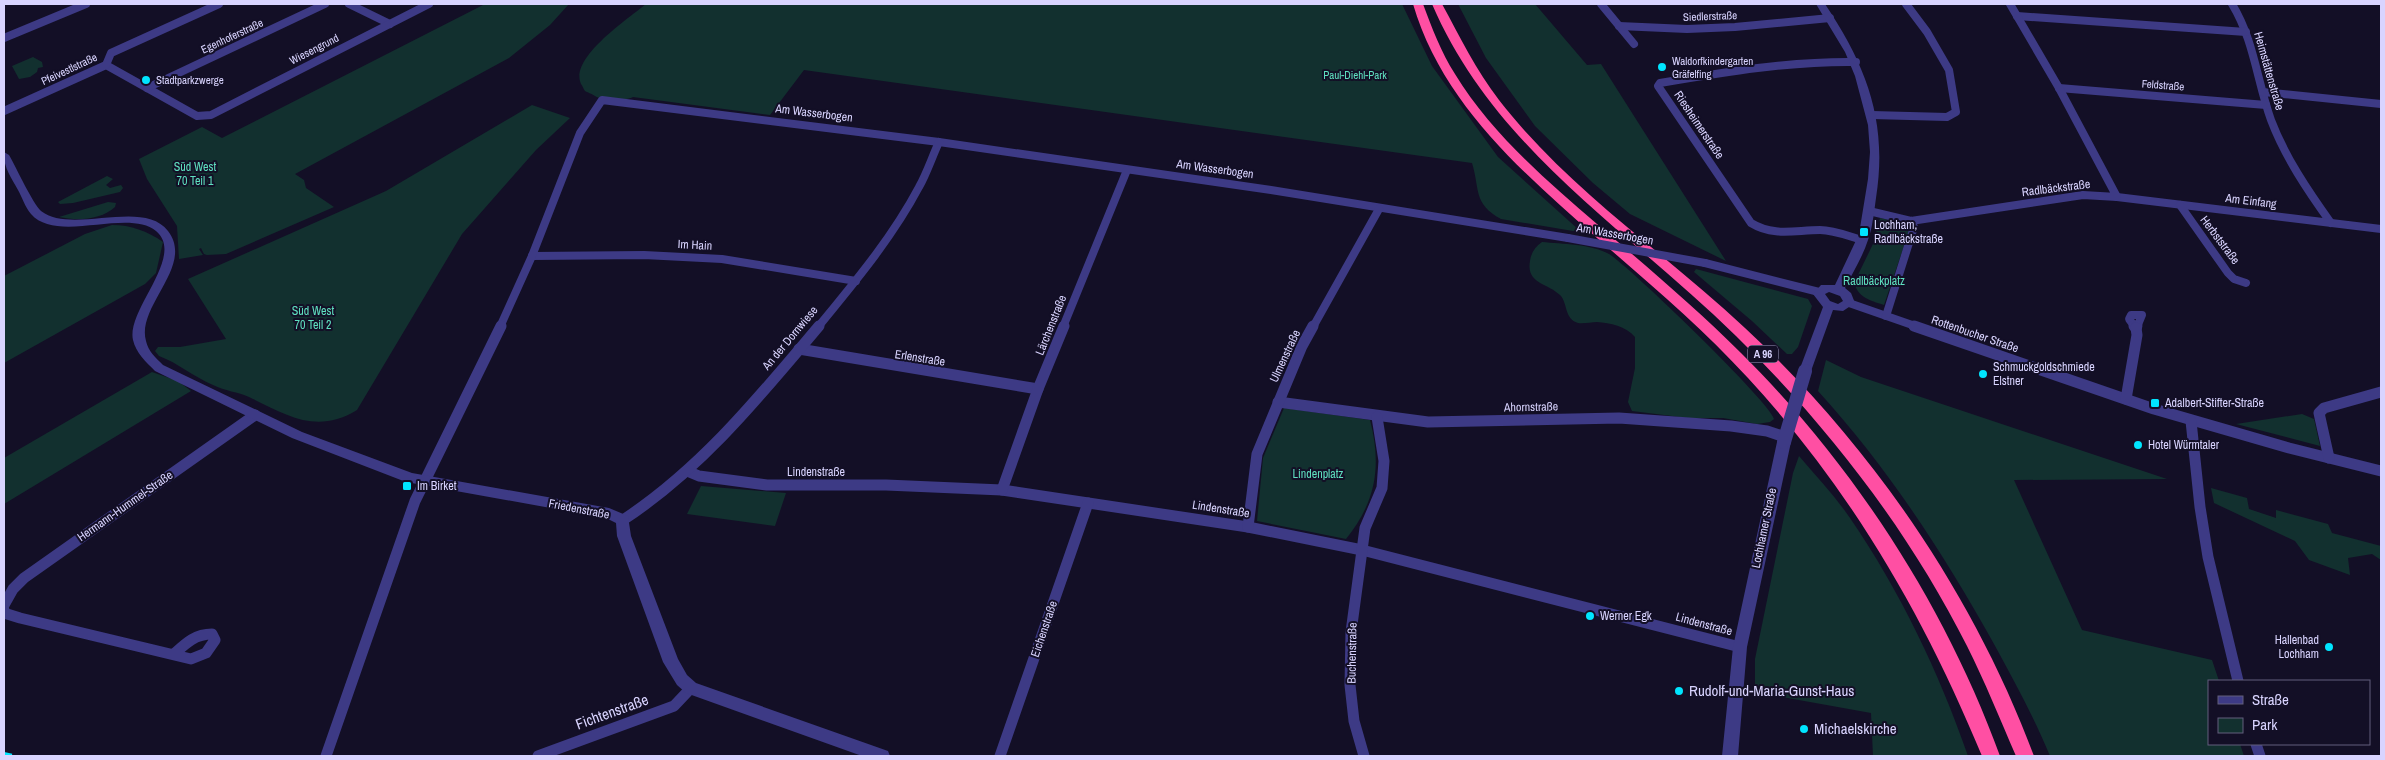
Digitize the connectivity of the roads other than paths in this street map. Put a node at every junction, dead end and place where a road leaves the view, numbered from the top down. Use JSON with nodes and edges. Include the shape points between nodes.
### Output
{"nodes":[{"id":1,"x":86,"y":4,"type":"edge"},
{"id":2,"x":219,"y":4,"type":"edge"},
{"id":3,"x":326,"y":4,"type":"edge"},
{"id":4,"x":349,"y":4,"type":"edge"},
{"id":5,"x":429,"y":4,"type":"edge"},
{"id":6,"x":1418,"y":4,"type":"edge"},
{"id":7,"x":1437,"y":4,"type":"edge"},
{"id":8,"x":1601,"y":4,"type":"edge"},
{"id":9,"x":1820,"y":4,"type":"edge"},
{"id":10,"x":1906,"y":4,"type":"edge"},
{"id":11,"x":2010,"y":4,"type":"edge"},
{"id":12,"x":2232,"y":4,"type":"edge"},
{"id":13,"x":2017,"y":16,"type":"junction"},
{"id":14,"x":1830,"y":18,"type":"junction"},
{"id":15,"x":390,"y":24,"type":"junction"},
{"id":16,"x":1620,"y":26,"type":"junction"},
{"id":17,"x":2246,"y":32,"type":"junction"},
{"id":18,"x":4,"y":38,"type":"edge"},
{"id":19,"x":1634,"y":44,"type":"dead end"},
{"id":20,"x":1856,"y":62,"type":"junction"},
{"id":21,"x":106,"y":65,"type":"junction"},
{"id":22,"x":147,"y":88,"type":"junction"},
{"id":23,"x":2059,"y":88,"type":"junction"},
{"id":24,"x":2263,"y":92,"type":"junction"},
{"id":25,"x":2381,"y":104,"type":"edge"},
{"id":26,"x":2266,"y":105,"type":"junction"},
{"id":27,"x":4,"y":111,"type":"edge"},
{"id":28,"x":1872,"y":115,"type":"junction"},
{"id":29,"x":939,"y":142,"type":"junction"},
{"id":30,"x":5,"y":162,"type":"edge"},
{"id":31,"x":1127,"y":170,"type":"junction"},
{"id":32,"x":2117,"y":197,"type":"junction"},
{"id":33,"x":2180,"y":205,"type":"junction"},
{"id":34,"x":1379,"y":209,"type":"junction"},
{"id":35,"x":1869,"y":211,"type":"junction"},
{"id":36,"x":1911,"y":220,"type":"junction"},
{"id":37,"x":2331,"y":223,"type":"junction"},
{"id":38,"x":2381,"y":229,"type":"edge"},
{"id":39,"x":1862,"y":240,"type":"junction"},
{"id":40,"x":532,"y":256,"type":"junction"},
{"id":41,"x":856,"y":281,"type":"junction"},
{"id":42,"x":2246,"y":283,"type":"dead end"},
{"id":43,"x":1838,"y":289,"type":"junction"},
{"id":44,"x":1819,"y":292,"type":"junction"},
{"id":45,"x":1850,"y":303,"type":"junction"},
{"id":46,"x":1829,"y":306,"type":"junction"},
{"id":47,"x":1886,"y":316,"type":"junction"},
{"id":48,"x":2136,"y":328,"type":"dead end"},
{"id":49,"x":799,"y":350,"type":"junction"},
{"id":50,"x":1038,"y":389,"type":"junction"},
{"id":51,"x":2381,"y":392,"type":"edge"},
{"id":52,"x":2126,"y":399,"type":"junction"},
{"id":53,"x":1278,"y":402,"type":"junction"},
{"id":54,"x":255,"y":415,"type":"junction"},
{"id":55,"x":1377,"y":417,"type":"junction"},
{"id":56,"x":2191,"y":420,"type":"junction"},
{"id":57,"x":1782,"y":438,"type":"junction"},
{"id":58,"x":2328,"y":458,"type":"junction"},
{"id":59,"x":687,"y":471,"type":"junction"},
{"id":60,"x":2381,"y":471,"type":"edge"},
{"id":61,"x":424,"y":481,"type":"junction"},
{"id":62,"x":1002,"y":490,"type":"junction"},
{"id":63,"x":1088,"y":502,"type":"junction"},
{"id":64,"x":623,"y":520,"type":"junction"},
{"id":65,"x":1248,"y":526,"type":"junction"},
{"id":66,"x":1362,"y":550,"type":"junction"},
{"id":67,"x":4,"y":605,"type":"edge"},
{"id":68,"x":4,"y":610,"type":"edge"},
{"id":69,"x":1740,"y":647,"type":"junction"},
{"id":70,"x":174,"y":654,"type":"dead end"},
{"id":71,"x":2238,"y":680,"type":"edge"},
{"id":72,"x":691,"y":688,"type":"junction"},
{"id":73,"x":326,"y":756,"type":"edge"},
{"id":74,"x":538,"y":756,"type":"edge"},
{"id":75,"x":882,"y":756,"type":"edge"},
{"id":76,"x":1000,"y":756,"type":"edge"},
{"id":77,"x":1364,"y":756,"type":"edge"},
{"id":78,"x":1730,"y":756,"type":"edge"},
{"id":79,"x":1991,"y":756,"type":"edge"},
{"id":80,"x":2025,"y":756,"type":"edge"}],
"edges":[{"from":1,"to":18,"type":"street"},
{"from":2,"to":21,"type":"street","name":"Pfeivestlstraße","via":[[111,53]]},
{"from":3,"to":22,"type":"street","name":"Egenhoferstraße"},
{"from":4,"to":15,"type":"street"},
{"from":5,"to":15,"type":"street","name":"Wiesengrund"},
{"from":6,"to":79,"type":"highway","number":"A 96","via":[[1442,60],[1506,147],[1543,184],[1687,309],[1754,375],[1819,451],[1869,519],[1920,603],[1951,662]]},
{"from":7,"to":80,"type":"highway","number":"A 96","via":[[1463,58],[1498,108],[1528,143],[1567,182],[1732,324],[1839,436],[1898,516],[1953,602],[2012,720]]},
{"from":8,"to":16,"type":"street"},
{"from":9,"to":14,"type":"street"},
{"from":10,"to":28,"type":"street","via":[[1945,61],[1952,81],[1956,112],[1930,117]]},
{"from":11,"to":13,"type":"street","name":"Radlbäckstraße"},
{"from":12,"to":17,"type":"street","name":"Heimstättenstraße"},
{"from":13,"to":17,"type":"street"},
{"from":13,"to":23,"type":"street","name":"Radlbäckstraße"},
{"from":14,"to":16,"type":"street","name":"Siedlerstraße","via":[[1687,29]]},
{"from":14,"to":20,"type":"street"},
{"from":15,"to":22,"type":"street","name":"Wiesengrund","via":[[211,115],[197,116]]},
{"from":16,"to":19,"type":"street"},
{"from":17,"to":24,"type":"street","name":"Heimstättenstraße"},
{"from":20,"to":28,"type":"street"},
{"from":20,"to":39,"type":"street","name":"Riesheimerstraße","via":[[1798,64],[1677,80],[1658,86],[1751,223],[1762,232],[1833,231]]},
{"from":21,"to":22,"type":"street"},
{"from":21,"to":27,"type":"street","name":"Pfeivestlstraße"},
{"from":23,"to":26,"type":"street","name":"Feldstraße"},
{"from":23,"to":32,"type":"street","name":"Radlbäckstraße"},
{"from":24,"to":25,"type":"street"},
{"from":24,"to":26,"type":"street","name":"Heimstättenstraße"},
{"from":26,"to":37,"type":"street","name":"Heimstättenstraße","via":[[2293,165]]},
{"from":28,"to":35,"type":"street","via":[[1876,170]]},
{"from":29,"to":31,"type":"street","name":"Am Wasserbogen"},
{"from":29,"to":40,"type":"street","name":"Am Wasserbogen","via":[[602,100],[580,133]]},
{"from":29,"to":41,"type":"street","name":"An der Dornwiese","via":[[916,193]]},
{"from":30,"to":54,"type":"street","name":"Friedenstraße","via":[[35,212],[42,218],[70,223],[130,220],[163,230],[168,238],[169,260],[141,320],[138,342],[144,354],[159,368]]},
{"from":31,"to":34,"type":"street","name":"Am Wasserbogen"},
{"from":31,"to":50,"type":"street","name":"Lärchenstraße"},
{"from":32,"to":33,"type":"street","name":"Am Einfang"},
{"from":32,"to":36,"type":"street","name":"Radlbäckstraße","via":[[2083,195]]},
{"from":33,"to":37,"type":"street","name":"Am Einfang"},
{"from":33,"to":42,"type":"street","name":"Herbststraße","via":[[2228,272],[2234,279]]},
{"from":34,"to":44,"type":"street","name":"Am Wasserbogen","bridge":true,"via":[[1705,263]]},
{"from":34,"to":53,"type":"street","name":"Ulmenstraße","via":[[1302,346]]},
{"from":35,"to":36,"type":"street","name":"Radlbäckstraße"},
{"from":35,"to":39,"type":"street"},
{"from":36,"to":47,"type":"street","via":[[1914,227]]},
{"from":37,"to":38,"type":"street","name":"Am Einfang"},
{"from":39,"to":43,"type":"street"},
{"from":40,"to":41,"type":"street","name":"Im Hain","via":[[644,255],[722,259]]},
{"from":40,"to":61,"type":"street","via":[[453,429]]},
{"from":41,"to":49,"type":"street","name":"An der Dornwiese"},
{"from":43,"to":44,"type":"street","via":[[1825,288]]},
{"from":43,"to":45,"type":"street","via":[[1848,296]]},
{"from":44,"to":46,"type":"street","via":[[1820,299]]},
{"from":45,"to":46,"type":"street","via":[[1844,307]]},
{"from":45,"to":47,"type":"street","name":"Rottenbucher Straße"},
{"from":46,"to":57,"type":"street","name":"Lochhamer Straße","bridge":true},
{"from":47,"to":52,"type":"street","name":"Rottenbucher Straße"},
{"from":48,"to":52,"type":"street"},
{"from":49,"to":50,"type":"street","name":"Erlenstraße"},
{"from":49,"to":59,"type":"street","name":"An der Dornwiese"},
{"from":50,"to":62,"type":"street","name":"Lärchenstraße"},
{"from":51,"to":58,"type":"street","via":[[2324,408],[2319,413]]},
{"from":52,"to":56,"type":"street","name":"Rottenbucher Straße"},
{"from":53,"to":55,"type":"street","name":"Ahornstraße"},
{"from":53,"to":65,"type":"street","name":"Ulmenstraße","via":[[1258,454]]},
{"from":54,"to":61,"type":"street","name":"Friedenstraße","via":[[329,448]]},
{"from":54,"to":67,"type":"street","name":"Hermann-Hummel-Straße","via":[[24,578]]},
{"from":55,"to":57,"type":"street","name":"Ahornstraße","via":[[1428,422],[1619,418],[1731,426]]},
{"from":55,"to":66,"type":"street","via":[[1384,461],[1382,488],[1365,528]]},
{"from":56,"to":58,"type":"street","name":"Rottenbucher Straße"},
{"from":56,"to":71,"type":"street","via":[[2208,557]]},
{"from":57,"to":69,"type":"street","name":"Lochhamer Straße"},
{"from":58,"to":60,"type":"street","name":"Rottenbucher Straße"},
{"from":59,"to":62,"type":"street","name":"Lindenstraße","via":[[699,476],[767,485],[886,484]]},
{"from":59,"to":64,"type":"street","name":"An der Dornwiese","via":[[642,509]]},
{"from":61,"to":64,"type":"street","name":"Friedenstraße","via":[[609,513]]},
{"from":61,"to":73,"type":"street"},
{"from":62,"to":63,"type":"street","name":"Lindenstraße"},
{"from":63,"to":65,"type":"street","name":"Lindenstraße"},
{"from":63,"to":76,"type":"street","name":"Eichenstraße"},
{"from":64,"to":72,"type":"street","name":"Friedenstraße","via":[[624,536],[671,662]]},
{"from":65,"to":66,"type":"street","name":"Lindenstraße"},
{"from":66,"to":69,"type":"street","name":"Lindenstraße"},
{"from":66,"to":77,"type":"street","name":"Buchenstraße","via":[[1351,632],[1350,685],[1354,722]]},
{"from":68,"to":70,"type":"street","via":[[4,613],[20,618]]},
{"from":69,"to":78,"type":"street","name":"Lochhamer Straße"},
{"from":72,"to":74,"type":"street","name":"Fichtenstraße","via":[[674,706]]},
{"from":72,"to":75,"type":"street"}]}
